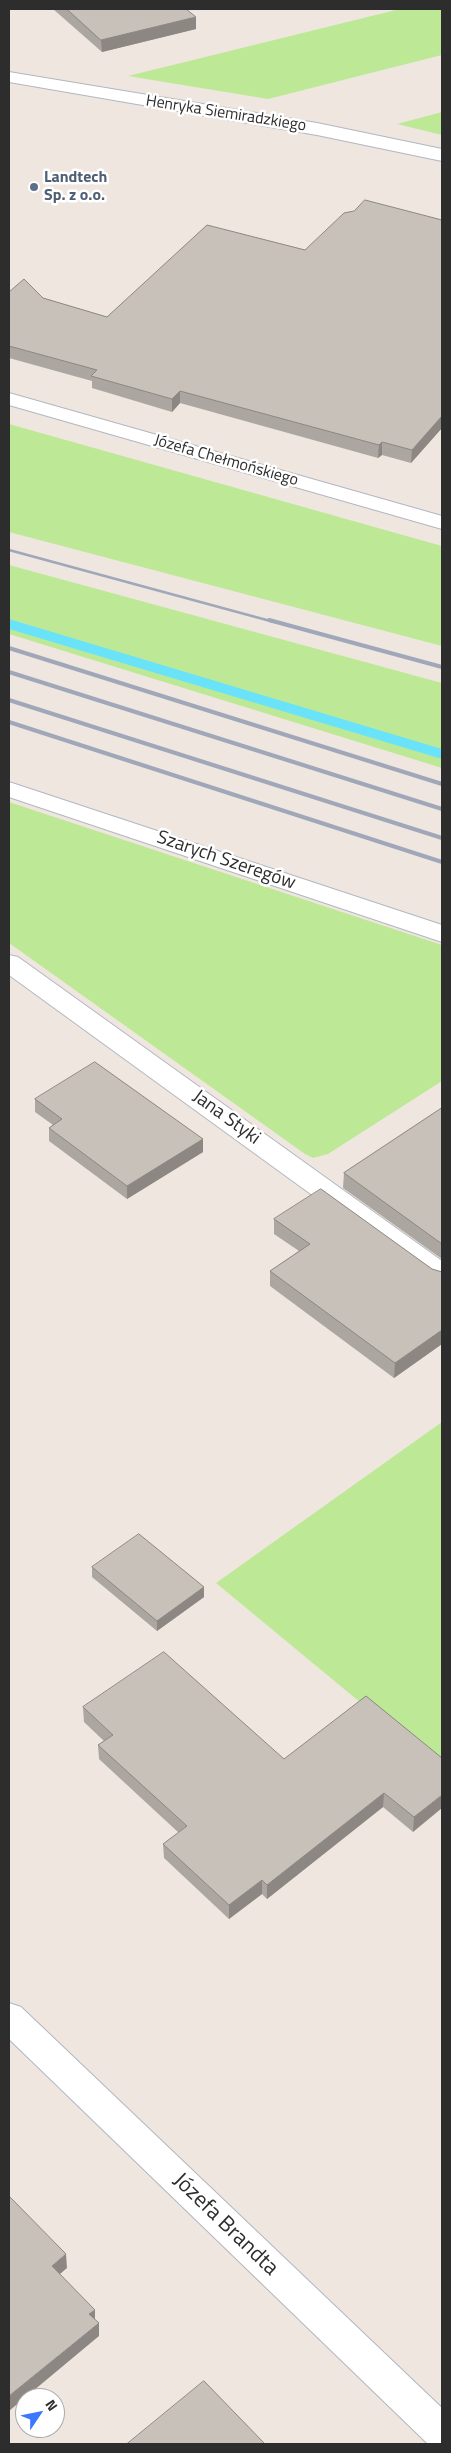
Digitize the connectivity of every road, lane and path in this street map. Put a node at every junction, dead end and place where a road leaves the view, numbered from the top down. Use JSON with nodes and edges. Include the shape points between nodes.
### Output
{"nodes":[{"id":1,"x":9,"y":77,"type":"edge"},
{"id":2,"x":442,"y":155,"type":"edge"},
{"id":3,"x":9,"y":400,"type":"edge"},
{"id":4,"x":442,"y":523,"type":"edge"},
{"id":5,"x":9,"y":789,"type":"edge"},
{"id":6,"x":442,"y":934,"type":"edge"},
{"id":7,"x":9,"y":963,"type":"edge"},
{"id":8,"x":442,"y":1275,"type":"edge"},
{"id":9,"x":9,"y":2017,"type":"edge"},
{"id":10,"x":442,"y":2433,"type":"edge"}],
"edges":[{"from":1,"to":2,"type":"street","name":"Henryka Siemiradzkiego","via":[[317,129]]},
{"from":3,"to":4,"type":"street","name":"Józefa Chełmońskiego"},
{"from":5,"to":6,"type":"street","name":"Szarych Szeregów"},
{"from":7,"to":8,"type":"street","name":"Jana Styki"},
{"from":9,"to":10,"type":"street","name":"Józefa Brandta"}]}
